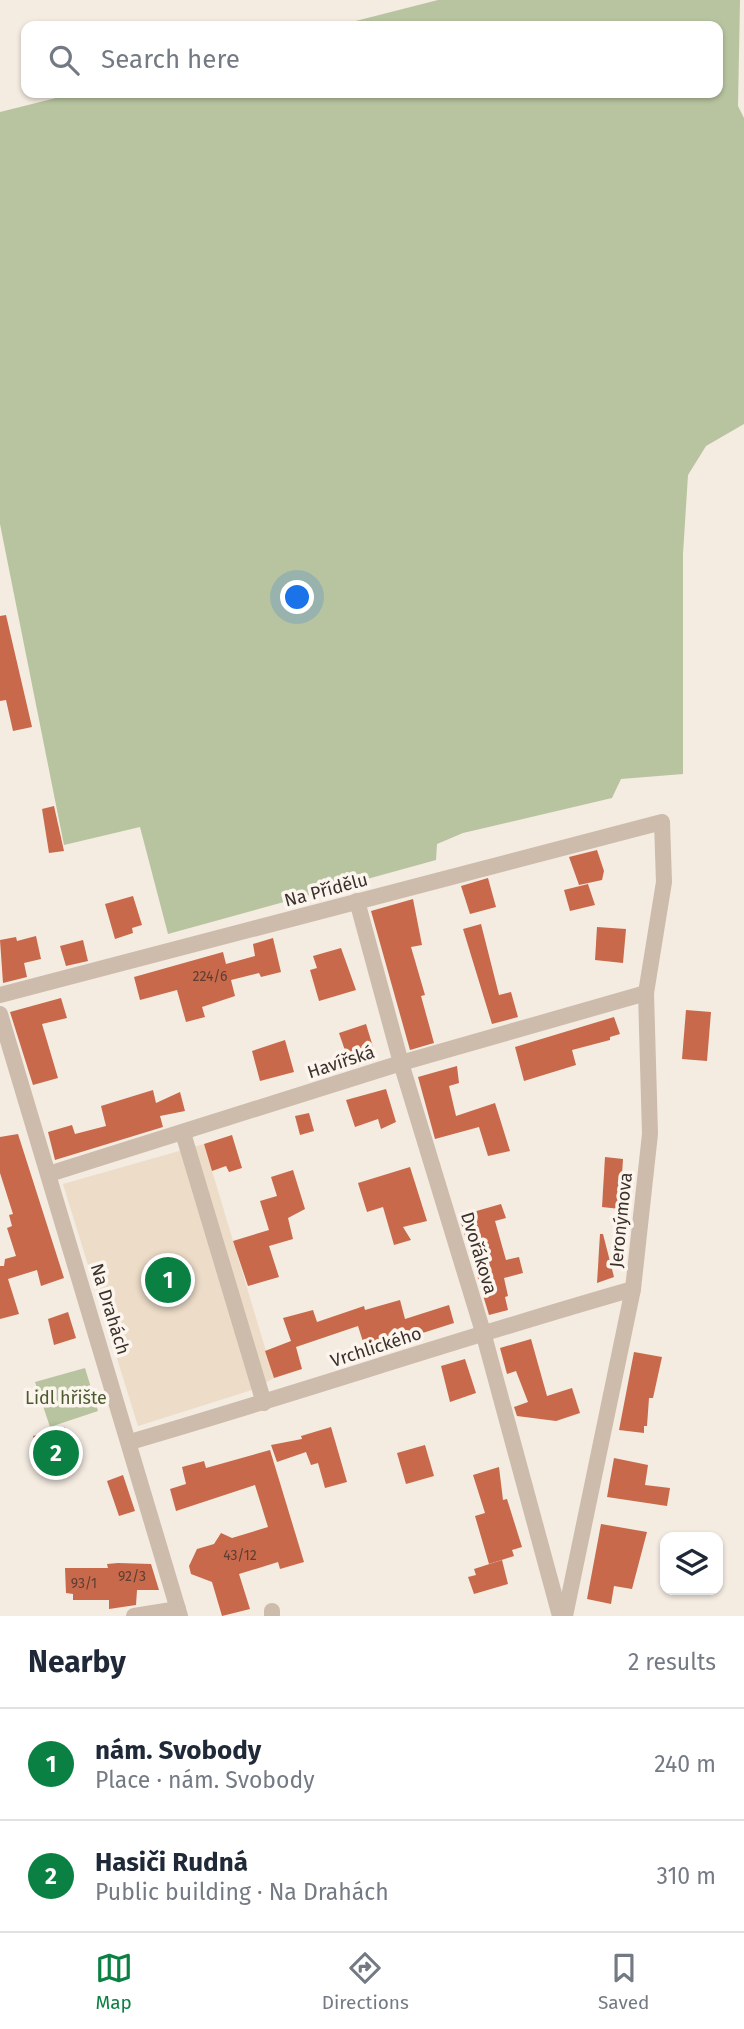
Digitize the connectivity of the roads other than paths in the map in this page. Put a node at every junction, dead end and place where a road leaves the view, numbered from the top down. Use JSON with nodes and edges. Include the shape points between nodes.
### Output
{"nodes":[{"id":1,"x":662,"y":822,"type":"joint"},
{"id":2,"x":357,"y":901,"type":"junction"},
{"id":3,"x":646,"y":992,"type":"junction"},
{"id":4,"x":0,"y":995,"type":"edge"},
{"id":5,"x":0,"y":1014,"type":"edge"},
{"id":6,"x":401,"y":1063,"type":"junction"},
{"id":7,"x":183,"y":1133,"type":"junction"},
{"id":8,"x":49,"y":1174,"type":"junction"},
{"id":9,"x":633,"y":1289,"type":"junction"},
{"id":10,"x":483,"y":1332,"type":"junction"},
{"id":11,"x":264,"y":1404,"type":"junction"},
{"id":12,"x":130,"y":1442,"type":"junction"},
{"id":13,"x":179,"y":1613,"type":"edge"},
{"id":14,"x":134,"y":1616,"type":"edge"},
{"id":15,"x":562,"y":1616,"type":"edge"}],
"edges":[{"from":1,"to":2,"type":"street","name":"Na Přídělu"},
{"from":1,"to":3,"type":"street","name":"Jeronýmova","via":[[664,882]]},
{"from":2,"to":4,"type":"street","name":"Na Přídělu"},
{"from":2,"to":6,"type":"street","name":"Dvořákova"},
{"from":3,"to":6,"type":"street","name":"Havířská"},
{"from":3,"to":9,"type":"street","name":"Jeronýmova","via":[[650,1135]]},
{"from":5,"to":8,"type":"street","name":"Na Drahách"},
{"from":6,"to":7,"type":"street","name":"Havířská"},
{"from":6,"to":10,"type":"street","name":"Dvořákova"},
{"from":7,"to":8,"type":"street","name":"Havířská"},
{"from":7,"to":11,"type":"street"},
{"from":8,"to":12,"type":"street","name":"Na Drahách"},
{"from":9,"to":10,"type":"street","name":"Vrchlického"},
{"from":9,"to":15,"type":"street","name":"Jeronýmova"},
{"from":10,"to":11,"type":"street","name":"Vrchlického"},
{"from":10,"to":15,"type":"street","name":"Dvořákova"},
{"from":11,"to":12,"type":"street","name":"Vrchlického"},
{"from":12,"to":13,"type":"street","name":"Na Drahách"},
{"from":13,"to":14,"type":"street"}]}
